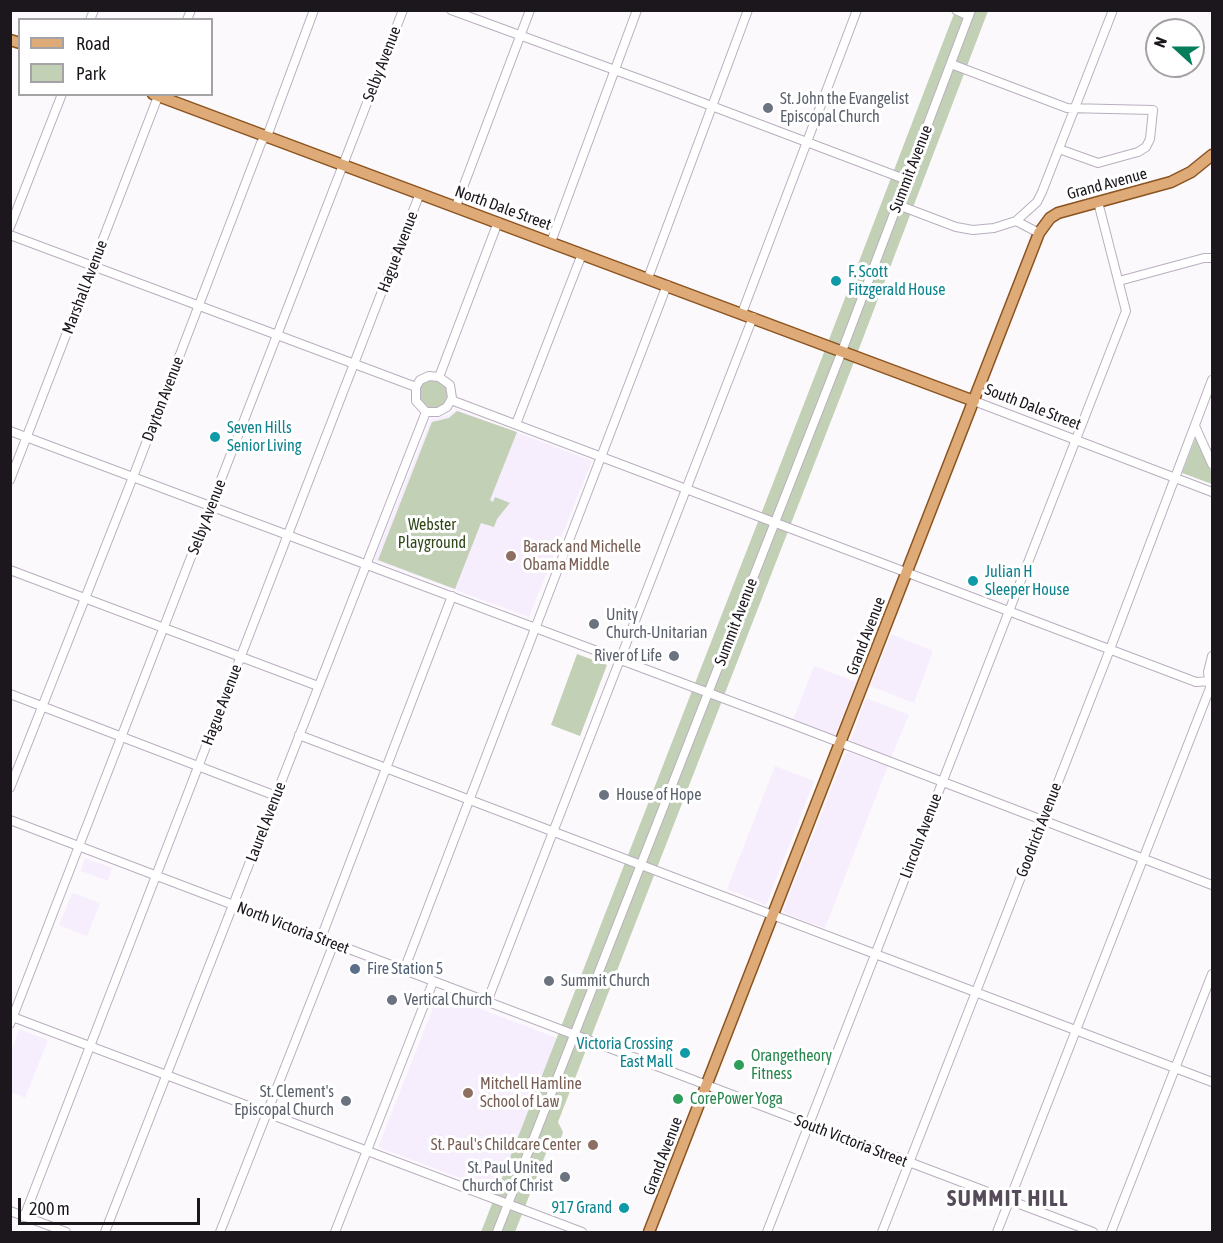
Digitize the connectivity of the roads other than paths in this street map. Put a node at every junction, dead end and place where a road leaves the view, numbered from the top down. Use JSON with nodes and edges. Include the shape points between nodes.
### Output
{"nodes":[{"id":1,"x":314,"y":10,"type":"edge"},
{"id":2,"x":403,"y":10,"type":"edge"},
{"id":3,"x":451,"y":10,"type":"edge"},
{"id":4,"x":530,"y":10,"type":"edge"},
{"id":5,"x":638,"y":10,"type":"edge"},
{"id":6,"x":748,"y":10,"type":"edge"},
{"id":7,"x":857,"y":10,"type":"edge"},
{"id":8,"x":956,"y":10,"type":"edge"},
{"id":9,"x":1113,"y":10,"type":"edge"},
{"id":10,"x":970,"y":13,"type":"edge"},
{"id":11,"x":520,"y":36,"type":"junction"},
{"id":12,"x":951,"y":64,"type":"junction"},
{"id":13,"x":614,"y":71,"type":"junction"},
{"id":14,"x":61,"y":96,"type":"edge"},
{"id":15,"x":157,"y":96,"type":"edge"},
{"id":16,"x":160,"y":96,"type":"edge"},
{"id":17,"x":711,"y":106,"type":"junction"},
{"id":18,"x":1075,"y":109,"type":"junction"},
{"id":19,"x":266,"y":136,"type":"junction"},
{"id":20,"x":807,"y":142,"type":"junction"},
{"id":21,"x":1059,"y":149,"type":"junction"},
{"id":22,"x":1212,"y":155,"type":"edge"},
{"id":23,"x":343,"y":165,"type":"junction"},
{"id":24,"x":907,"y":180,"type":"junction"},
{"id":25,"x":420,"y":193,"type":"junction"},
{"id":26,"x":1098,"y":202,"type":"junction"},
{"id":27,"x":898,"y":205,"type":"junction"},
{"id":28,"x":456,"y":206,"type":"junction"},
{"id":29,"x":1016,"y":221,"type":"junction"},
{"id":30,"x":498,"y":222,"type":"junction"},
{"id":31,"x":10,"y":227,"type":"edge"},
{"id":32,"x":1039,"y":233,"type":"junction"},
{"id":33,"x":10,"y":235,"type":"edge"},
{"id":34,"x":551,"y":242,"type":"junction"},
{"id":35,"x":582,"y":254,"type":"junction"},
{"id":36,"x":1212,"y":258,"type":"edge"},
{"id":37,"x":93,"y":267,"type":"junction"},
{"id":38,"x":648,"y":278,"type":"junction"},
{"id":39,"x":1119,"y":281,"type":"junction"},
{"id":40,"x":667,"y":285,"type":"junction"},
{"id":41,"x":200,"y":306,"type":"junction"},
{"id":42,"x":748,"y":315,"type":"junction"},
{"id":43,"x":277,"y":335,"type":"junction"},
{"id":44,"x":842,"y":351,"type":"junction"},
{"id":45,"x":354,"y":364,"type":"junction"},
{"id":46,"x":439,"y":377,"type":"junction"},
{"id":47,"x":1212,"y":380,"type":"edge"},
{"id":48,"x":416,"y":387,"type":"junction"},
{"id":49,"x":451,"y":400,"type":"junction"},
{"id":50,"x":974,"y":401,"type":"junction"},
{"id":51,"x":426,"y":412,"type":"junction"},
{"id":52,"x":516,"y":424,"type":"junction"},
{"id":53,"x":1195,"y":426,"type":"junction"},
{"id":54,"x":10,"y":431,"type":"edge"},
{"id":55,"x":27,"y":437,"type":"junction"},
{"id":56,"x":1076,"y":440,"type":"junction"},
{"id":57,"x":601,"y":456,"type":"junction"},
{"id":58,"x":1212,"y":464,"type":"edge"},
{"id":59,"x":133,"y":477,"type":"junction"},
{"id":60,"x":1175,"y":478,"type":"junction"},
{"id":61,"x":10,"y":480,"type":"edge"},
{"id":62,"x":686,"y":488,"type":"junction"},
{"id":63,"x":1212,"y":492,"type":"edge"},
{"id":64,"x":211,"y":506,"type":"junction"},
{"id":65,"x":775,"y":522,"type":"junction"},
{"id":66,"x":288,"y":534,"type":"junction"},
{"id":67,"x":366,"y":564,"type":"junction"},
{"id":68,"x":10,"y":570,"type":"edge"},
{"id":69,"x":907,"y":572,"type":"junction"},
{"id":70,"x":452,"y":596,"type":"junction"},
{"id":71,"x":86,"y":598,"type":"junction"},
{"id":72,"x":1008,"y":612,"type":"junction"},
{"id":73,"x":536,"y":627,"type":"junction"},
{"id":74,"x":164,"y":628,"type":"junction"},
{"id":75,"x":1109,"y":650,"type":"junction"},
{"id":76,"x":1212,"y":656,"type":"edge"},
{"id":77,"x":241,"y":657,"type":"junction"},
{"id":78,"x":620,"y":659,"type":"junction"},
{"id":79,"x":1211,"y":682,"type":"edge"},
{"id":80,"x":318,"y":686,"type":"junction"},
{"id":81,"x":708,"y":693,"type":"junction"},
{"id":82,"x":10,"y":694,"type":"edge"},
{"id":83,"x":42,"y":707,"type":"junction"},
{"id":84,"x":299,"y":735,"type":"junction"},
{"id":85,"x":122,"y":736,"type":"junction"},
{"id":86,"x":840,"y":744,"type":"junction"},
{"id":87,"x":198,"y":765,"type":"junction"},
{"id":88,"x":386,"y":768,"type":"junction"},
{"id":89,"x":942,"y":783,"type":"junction"},
{"id":90,"x":10,"y":788,"type":"edge"},
{"id":91,"x":276,"y":796,"type":"junction"},
{"id":92,"x":470,"y":799,"type":"junction"},
{"id":93,"x":10,"y":820,"type":"edge"},
{"id":94,"x":1042,"y":821,"type":"junction"},
{"id":95,"x":554,"y":831,"type":"junction"},
{"id":96,"x":80,"y":846,"type":"junction"},
{"id":97,"x":1142,"y":858,"type":"junction"},
{"id":98,"x":642,"y":864,"type":"junction"},
{"id":99,"x":156,"y":876,"type":"junction"},
{"id":100,"x":1212,"y":885,"type":"edge"},
{"id":101,"x":233,"y":905,"type":"junction"},
{"id":102,"x":773,"y":915,"type":"junction"},
{"id":103,"x":321,"y":938,"type":"junction"},
{"id":104,"x":334,"y":943,"type":"junction"},
{"id":105,"x":876,"y":954,"type":"junction"},
{"id":106,"x":404,"y":970,"type":"junction"},
{"id":107,"x":1212,"y":974,"type":"edge"},
{"id":108,"x":433,"y":981,"type":"junction"},
{"id":109,"x":976,"y":991,"type":"junction"},
{"id":110,"x":487,"y":1002,"type":"junction"},
{"id":111,"x":11,"y":1019,"type":"edge"},
{"id":112,"x":1076,"y":1030,"type":"junction"},
{"id":113,"x":575,"y":1035,"type":"junction"},
{"id":114,"x":90,"y":1047,"type":"junction"},
{"id":115,"x":1176,"y":1068,"type":"junction"},
{"id":116,"x":166,"y":1076,"type":"junction"},
{"id":117,"x":1212,"y":1082,"type":"edge"},
{"id":118,"x":707,"y":1085,"type":"junction"},
{"id":119,"x":267,"y":1114,"type":"junction"},
{"id":120,"x":809,"y":1124,"type":"junction"},
{"id":121,"x":366,"y":1152,"type":"junction"},
{"id":122,"x":909,"y":1163,"type":"junction"},
{"id":123,"x":1009,"y":1200,"type":"junction"},
{"id":124,"x":508,"y":1205,"type":"junction"},
{"id":125,"x":10,"y":1211,"type":"edge"},
{"id":126,"x":24,"y":1217,"type":"junction"},
{"id":127,"x":66,"y":1233,"type":"edge"},
{"id":128,"x":105,"y":1233,"type":"edge"},
{"id":129,"x":220,"y":1233,"type":"edge"},
{"id":130,"x":334,"y":1233,"type":"edge"},
{"id":131,"x":497,"y":1233,"type":"edge"},
{"id":132,"x":582,"y":1233,"type":"edge"},
{"id":133,"x":649,"y":1233,"type":"edge"},
{"id":134,"x":767,"y":1233,"type":"edge"},
{"id":135,"x":882,"y":1233,"type":"edge"},
{"id":136,"x":997,"y":1233,"type":"edge"},
{"id":137,"x":1093,"y":1233,"type":"edge"},
{"id":138,"x":1111,"y":1233,"type":"edge"}],
"edges":[{"from":1,"to":19,"type":"street","name":"Dayton Avenue"},
{"from":2,"to":23,"type":"street","name":"Selby Avenue"},
{"from":3,"to":11,"type":"street"},
{"from":4,"to":11,"type":"street"},
{"from":5,"to":13,"type":"street"},
{"from":6,"to":17,"type":"street"},
{"from":7,"to":20,"type":"street"},
{"from":8,"to":10,"type":"street"},
{"from":9,"to":18,"type":"street"},
{"from":10,"to":12,"type":"street","name":"Summit Avenue"},
{"from":11,"to":13,"type":"street"},
{"from":11,"to":28,"type":"street"},
{"from":12,"to":18,"type":"street"},
{"from":12,"to":24,"type":"street","name":"Summit Avenue"},
{"from":13,"to":17,"type":"street"},
{"from":13,"to":34,"type":"street"},
{"from":14,"to":31,"type":"street"},
{"from":15,"to":37,"type":"street","name":"Marshall Avenue"},
{"from":16,"to":19,"type":"main road","name":"North Dale Street"},
{"from":17,"to":20,"type":"street"},
{"from":17,"to":38,"type":"street"},
{"from":18,"to":21,"type":"street"},
{"from":18,"to":21,"type":"street","via":[[1153,110],[1150,139],[1138,152],[1098,162]]},
{"from":19,"to":23,"type":"main road","name":"North Dale Street"},
{"from":19,"to":41,"type":"street","name":"Dayton Avenue"},
{"from":20,"to":24,"type":"street"},
{"from":20,"to":42,"type":"street"},
{"from":21,"to":29,"type":"street","via":[[1040,196]]},
{"from":22,"to":26,"type":"main road","name":"Grand Avenue","via":[[1171,182]]},
{"from":23,"to":25,"type":"main road","name":"North Dale Street"},
{"from":23,"to":43,"type":"street","name":"Selby Avenue"},
{"from":24,"to":27,"type":"street","name":"Summit Avenue"},
{"from":25,"to":28,"type":"main road","name":"North Dale Street"},
{"from":25,"to":45,"type":"street","name":"Hague Avenue"},
{"from":26,"to":32,"type":"main road","name":"Grand Avenue","via":[[1058,213]]},
{"from":26,"to":39,"type":"street","name":"Lincoln Avenue"},
{"from":27,"to":29,"type":"street","via":[[973,230]]},
{"from":27,"to":44,"type":"street","name":"Summit Avenue"},
{"from":28,"to":30,"type":"main road","name":"North Dale Street"},
{"from":29,"to":32,"type":"street"},
{"from":30,"to":34,"type":"main road","name":"North Dale Street"},
{"from":30,"to":46,"type":"street"},
{"from":32,"to":50,"type":"main road","name":"Grand Avenue"},
{"from":33,"to":37,"type":"street"},
{"from":34,"to":35,"type":"main road","name":"North Dale Street"},
{"from":35,"to":38,"type":"main road","name":"North Dale Street"},
{"from":35,"to":52,"type":"street"},
{"from":36,"to":39,"type":"street"},
{"from":37,"to":41,"type":"street"},
{"from":37,"to":55,"type":"street","name":"Marshall Avenue"},
{"from":38,"to":40,"type":"main road","name":"North Dale Street"},
{"from":39,"to":56,"type":"street","name":"Lincoln Avenue","via":[[1126,311]]},
{"from":40,"to":42,"type":"main road","name":"North Dale Street"},
{"from":40,"to":57,"type":"street"},
{"from":41,"to":43,"type":"street"},
{"from":41,"to":59,"type":"street","name":"Dayton Avenue"},
{"from":42,"to":44,"type":"main road","name":"North Dale Street"},
{"from":42,"to":62,"type":"street"},
{"from":43,"to":45,"type":"street"},
{"from":43,"to":64,"type":"street","name":"Selby Avenue"},
{"from":44,"to":50,"type":"main road","name":"South Dale Street"},
{"from":44,"to":65,"type":"street","name":"Summit Avenue"},
{"from":45,"to":48,"type":"street"},
{"from":45,"to":66,"type":"street","name":"Hague Avenue"},
{"from":46,"to":48,"type":"street","via":[[424,378]]},
{"from":46,"to":49,"type":"street","via":[[450,385]]},
{"from":47,"to":53,"type":"street","name":"Goodrich Avenue"},
{"from":48,"to":51,"type":"street","via":[[416,401]]},
{"from":49,"to":51,"type":"street","via":[[443,410]]},
{"from":49,"to":52,"type":"street"},
{"from":50,"to":56,"type":"street","name":"South Dale Street"},
{"from":50,"to":69,"type":"main road","name":"Grand Avenue"},
{"from":51,"to":67,"type":"street","name":"Laurel Avenue"},
{"from":52,"to":57,"type":"street"},
{"from":53,"to":58,"type":"street"},
{"from":53,"to":60,"type":"street","name":"Goodrich Avenue"},
{"from":54,"to":55,"type":"street"},
{"from":55,"to":59,"type":"street"},
{"from":55,"to":61,"type":"street","name":"Marshall Avenue"},
{"from":56,"to":60,"type":"street","name":"South Dale Street"},
{"from":56,"to":72,"type":"street","name":"Lincoln Avenue"},
{"from":57,"to":62,"type":"street"},
{"from":57,"to":73,"type":"street"},
{"from":59,"to":64,"type":"street"},
{"from":59,"to":71,"type":"street","name":"Dayton Avenue"},
{"from":60,"to":63,"type":"street","name":"South Dale Street"},
{"from":60,"to":75,"type":"street","name":"Goodrich Avenue"},
{"from":62,"to":65,"type":"street"},
{"from":62,"to":78,"type":"street"},
{"from":64,"to":66,"type":"street"},
{"from":64,"to":74,"type":"street","name":"Selby Avenue"},
{"from":65,"to":69,"type":"street"},
{"from":65,"to":81,"type":"street","name":"Summit Avenue"},
{"from":66,"to":67,"type":"street"},
{"from":66,"to":77,"type":"street","name":"Hague Avenue"},
{"from":67,"to":70,"type":"street"},
{"from":67,"to":80,"type":"street","name":"Laurel Avenue"},
{"from":68,"to":71,"type":"street"},
{"from":69,"to":72,"type":"street"},
{"from":69,"to":86,"type":"main road","name":"Grand Avenue"},
{"from":70,"to":73,"type":"street"},
{"from":70,"to":88,"type":"street"},
{"from":71,"to":74,"type":"street"},
{"from":71,"to":83,"type":"street","name":"Dayton Avenue"},
{"from":72,"to":75,"type":"street"},
{"from":72,"to":89,"type":"street","name":"Lincoln Avenue"},
{"from":73,"to":78,"type":"street"},
{"from":73,"to":92,"type":"street"},
{"from":74,"to":77,"type":"street"},
{"from":74,"to":85,"type":"street","name":"Selby Avenue"},
{"from":75,"to":79,"type":"street","via":[[1196,682]]},
{"from":75,"to":94,"type":"street","name":"Goodrich Avenue"},
{"from":76,"to":79,"type":"street","via":[[1208,672]]},
{"from":77,"to":80,"type":"street"},
{"from":77,"to":87,"type":"street","name":"Hague Avenue"},
{"from":78,"to":81,"type":"street"},
{"from":78,"to":95,"type":"street"},
{"from":79,"to":97,"type":"street"},
{"from":80,"to":84,"type":"street","name":"Laurel Avenue"},
{"from":81,"to":86,"type":"street"},
{"from":81,"to":98,"type":"street","name":"Summit Avenue"},
{"from":82,"to":83,"type":"street"},
{"from":83,"to":85,"type":"street"},
{"from":83,"to":90,"type":"street","name":"Dayton Avenue"},
{"from":84,"to":88,"type":"street"},
{"from":84,"to":91,"type":"street","name":"Laurel Avenue"},
{"from":85,"to":87,"type":"street"},
{"from":85,"to":96,"type":"street","name":"Selby Avenue"},
{"from":86,"to":89,"type":"street"},
{"from":86,"to":102,"type":"main road","name":"Grand Avenue"},
{"from":87,"to":91,"type":"street"},
{"from":87,"to":99,"type":"street","name":"Hague Avenue"},
{"from":88,"to":92,"type":"street"},
{"from":88,"to":103,"type":"street"},
{"from":89,"to":94,"type":"street"},
{"from":89,"to":105,"type":"street","name":"Lincoln Avenue"},
{"from":91,"to":101,"type":"street","name":"Laurel Avenue"},
{"from":92,"to":95,"type":"street"},
{"from":92,"to":106,"type":"street"},
{"from":93,"to":96,"type":"street","name":"North Victoria Street"},
{"from":94,"to":97,"type":"street"},
{"from":94,"to":109,"type":"street","name":"Goodrich Avenue"},
{"from":95,"to":98,"type":"street"},
{"from":95,"to":110,"type":"street"},
{"from":96,"to":99,"type":"street","name":"North Victoria Street"},
{"from":96,"to":111,"type":"street","name":"Selby Avenue"},
{"from":97,"to":100,"type":"street"},
{"from":97,"to":112,"type":"street"},
{"from":98,"to":102,"type":"street"},
{"from":98,"to":113,"type":"street","name":"Summit Avenue"},
{"from":99,"to":101,"type":"street","name":"North Victoria Street"},
{"from":99,"to":114,"type":"street","name":"Hague Avenue"},
{"from":101,"to":103,"type":"street","name":"North Victoria Street"},
{"from":101,"to":116,"type":"street","name":"Laurel Avenue"},
{"from":102,"to":105,"type":"street"},
{"from":102,"to":118,"type":"main road","name":"Grand Avenue"},
{"from":103,"to":104,"type":"street","name":"North Victoria Street"},
{"from":104,"to":106,"type":"street","name":"North Victoria Street"},
{"from":104,"to":119,"type":"street"},
{"from":105,"to":109,"type":"street"},
{"from":105,"to":120,"type":"street","name":"Lincoln Avenue"},
{"from":106,"to":108,"type":"street","name":"North Victoria Street"},
{"from":107,"to":115,"type":"street"},
{"from":108,"to":110,"type":"street","name":"North Victoria Street"},
{"from":108,"to":121,"type":"street"},
{"from":109,"to":112,"type":"street"},
{"from":109,"to":122,"type":"street","name":"Goodrich Avenue"},
{"from":110,"to":113,"type":"street","name":"North Victoria Street"},
{"from":111,"to":114,"type":"street"},
{"from":112,"to":115,"type":"street"},
{"from":112,"to":123,"type":"street"},
{"from":113,"to":118,"type":"street","name":"South Victoria Street"},
{"from":113,"to":124,"type":"street","name":"Summit Avenue"},
{"from":114,"to":116,"type":"street"},
{"from":114,"to":126,"type":"street","name":"Hague Avenue"},
{"from":115,"to":117,"type":"street"},
{"from":115,"to":138,"type":"street"},
{"from":116,"to":119,"type":"street"},
{"from":116,"to":128,"type":"street","name":"Laurel Avenue"},
{"from":118,"to":120,"type":"street","name":"South Victoria Street"},
{"from":118,"to":133,"type":"main road","name":"Grand Avenue"},
{"from":119,"to":121,"type":"street"},
{"from":119,"to":129,"type":"street"},
{"from":120,"to":122,"type":"street","name":"South Victoria Street"},
{"from":120,"to":134,"type":"street","name":"Lincoln Avenue"},
{"from":121,"to":124,"type":"street"},
{"from":121,"to":130,"type":"street"},
{"from":122,"to":123,"type":"street","name":"South Victoria Street"},
{"from":122,"to":135,"type":"street","name":"Goodrich Avenue"},
{"from":123,"to":136,"type":"street"},
{"from":123,"to":137,"type":"street","name":"South Victoria Street"},
{"from":124,"to":131,"type":"street","name":"Summit Avenue"},
{"from":124,"to":132,"type":"street"},
{"from":125,"to":126,"type":"street"},
{"from":126,"to":127,"type":"street"}]}
